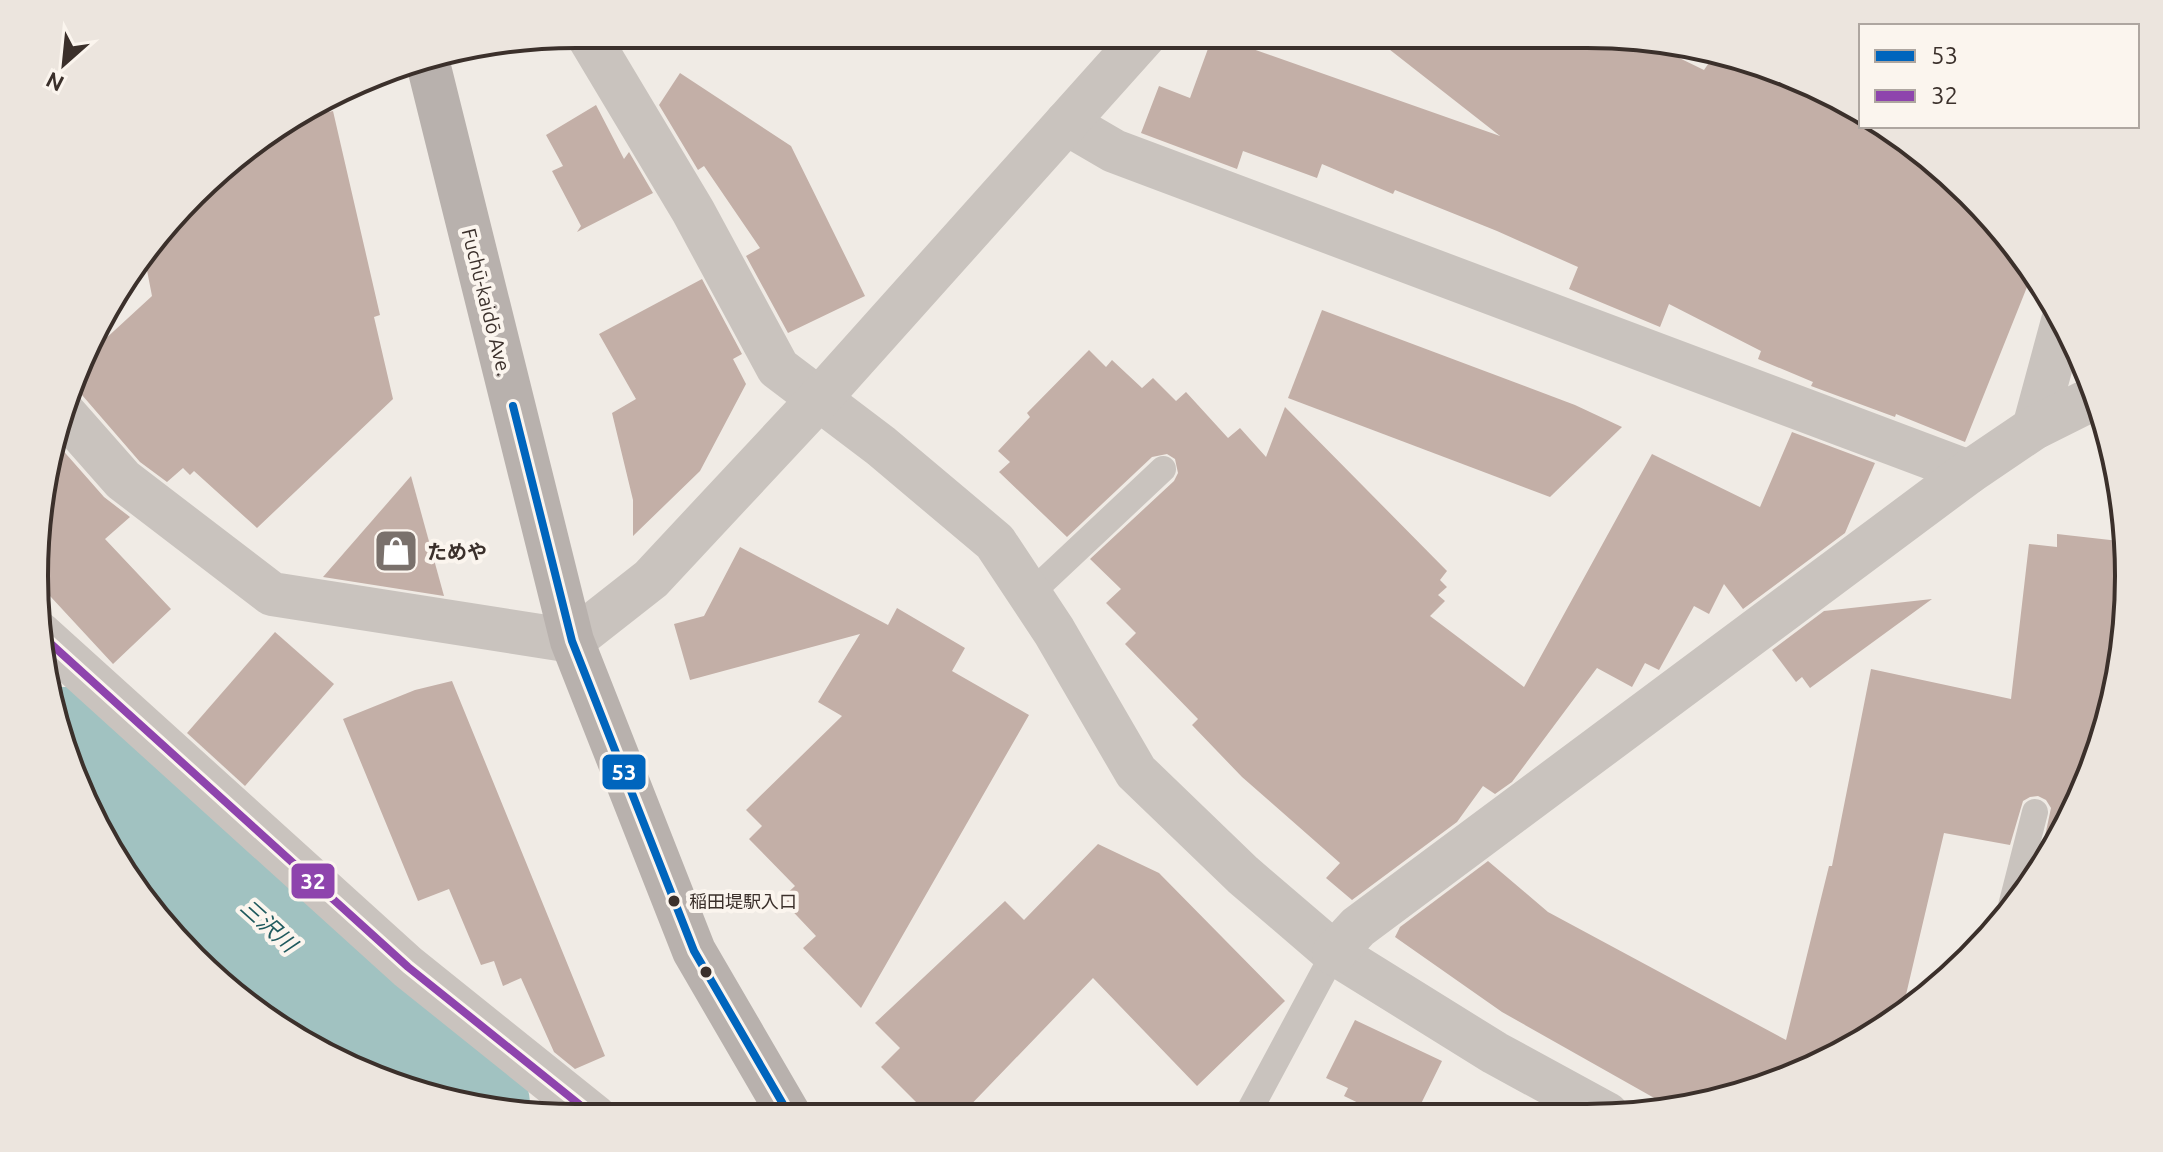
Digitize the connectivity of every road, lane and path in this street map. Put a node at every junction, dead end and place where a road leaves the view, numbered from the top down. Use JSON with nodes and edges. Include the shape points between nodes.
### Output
{"nodes":[{"id":1,"x":595,"y":48,"type":"edge"},
{"id":2,"x":1133,"y":48,"type":"edge"},
{"id":3,"x":429,"y":69,"type":"edge"},
{"id":4,"x":1066,"y":123,"type":"junction"},
{"id":5,"x":2059,"y":338,"type":"edge"},
{"id":6,"x":818,"y":400,"type":"junction"},
{"id":7,"x":2086,"y":402,"type":"edge"},
{"id":8,"x":71,"y":421,"type":"edge"},
{"id":9,"x":2034,"y":428,"type":"junction"},
{"id":10,"x":1163,"y":469,"type":"dead end"},
{"id":11,"x":1969,"y":472,"type":"junction"},
{"id":12,"x":1030,"y":594,"type":"junction"},
{"id":13,"x":572,"y":641,"type":"junction"},
{"id":14,"x":53,"y":646,"type":"edge"},
{"id":15,"x":2035,"y":812,"type":"dead end"},
{"id":16,"x":2017,"y":881,"type":"edge"},
{"id":17,"x":1334,"y":953,"type":"junction"},
{"id":18,"x":579,"y":1104,"type":"edge"},
{"id":19,"x":783,"y":1104,"type":"edge"},
{"id":20,"x":1253,"y":1104,"type":"edge"},
{"id":21,"x":1589,"y":1104,"type":"edge"}],
"edges":[{"from":1,"to":6,"type":"street","via":[[778,368]]},
{"from":2,"to":4,"type":"street"},
{"from":3,"to":13,"type":"main road","name":"Fuchū-kaidō Ave."},
{"from":4,"to":6,"type":"street"},
{"from":4,"to":11,"type":"street","via":[[1114,151]]},
{"from":5,"to":9,"type":"street"},
{"from":6,"to":12,"type":"street","via":[[995,542]]},
{"from":6,"to":13,"type":"street","via":[[651,579]]},
{"from":7,"to":9,"type":"street"},
{"from":8,"to":13,"type":"street","via":[[123,480],[272,594]]},
{"from":9,"to":11,"type":"street"},
{"from":10,"to":12,"type":"lane"},
{"from":11,"to":17,"type":"street","via":[[1358,927]]},
{"from":12,"to":17,"type":"street","via":[[1136,772]]},
{"from":13,"to":19,"type":"main road","name":"Fuchū-kaidō Ave.","via":[[694,951]]},
{"from":14,"to":18,"type":"street","via":[[408,967]]},
{"from":15,"to":16,"type":"lane"},
{"from":17,"to":20,"type":"lane"},
{"from":17,"to":21,"type":"street"}]}
